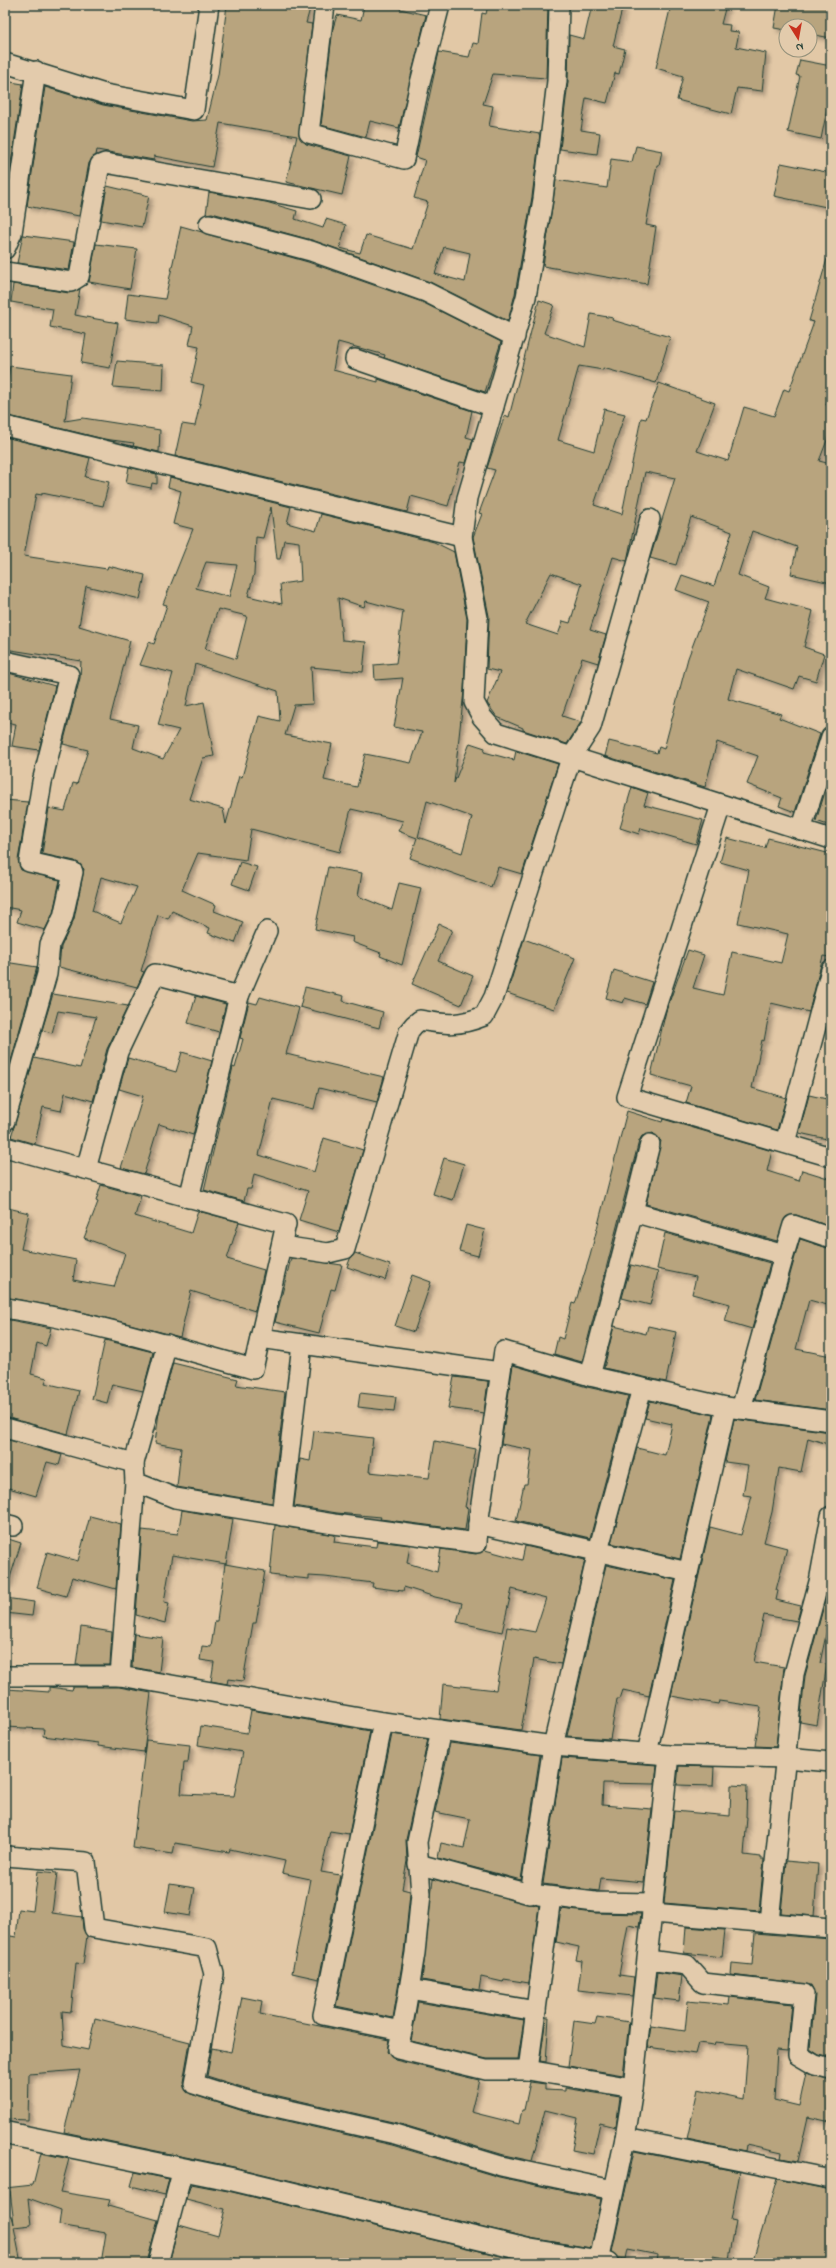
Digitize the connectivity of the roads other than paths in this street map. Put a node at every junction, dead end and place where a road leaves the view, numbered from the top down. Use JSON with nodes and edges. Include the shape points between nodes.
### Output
{"nodes":[{"id":1,"x":209,"y":5,"type":"edge"},
{"id":2,"x":325,"y":5,"type":"edge"},
{"id":3,"x":440,"y":5,"type":"edge"},
{"id":4,"x":559,"y":5,"type":"edge"},
{"id":5,"x":5,"y":62,"type":"edge"},
{"id":6,"x":36,"y":71,"type":"junction"},
{"id":7,"x":312,"y":199,"type":"dead end"},
{"id":8,"x":209,"y":224,"type":"dead end"},
{"id":9,"x":5,"y":249,"type":"edge"},
{"id":10,"x":5,"y":272,"type":"edge"},
{"id":11,"x":515,"y":337,"type":"junction"},
{"id":12,"x":355,"y":359,"type":"dead end"},
{"id":13,"x":494,"y":407,"type":"junction"},
{"id":14,"x":5,"y":426,"type":"edge"},
{"id":15,"x":650,"y":519,"type":"dead end"},
{"id":16,"x":462,"y":537,"type":"junction"},
{"id":17,"x":5,"y":661,"type":"edge"},
{"id":18,"x":831,"y":737,"type":"edge"},
{"id":19,"x":571,"y":758,"type":"junction"},
{"id":20,"x":721,"y":805,"type":"junction"},
{"id":21,"x":801,"y":830,"type":"junction"},
{"id":22,"x":831,"y":839,"type":"edge"},
{"id":23,"x":267,"y":931,"type":"dead end"},
{"id":24,"x":831,"y":970,"type":"edge"},
{"id":25,"x":239,"y":996,"type":"junction"},
{"id":26,"x":5,"y":1121,"type":"edge"},
{"id":27,"x":785,"y":1143,"type":"junction"},
{"id":28,"x":650,"y":1144,"type":"dead end"},
{"id":29,"x":5,"y":1147,"type":"edge"},
{"id":30,"x":831,"y":1156,"type":"edge"},
{"id":31,"x":86,"y":1169,"type":"junction"},
{"id":32,"x":189,"y":1198,"type":"junction"},
{"id":33,"x":633,"y":1212,"type":"junction"},
{"id":34,"x":831,"y":1238,"type":"edge"},
{"id":35,"x":282,"y":1246,"type":"junction"},
{"id":36,"x":784,"y":1255,"type":"junction"},
{"id":37,"x":5,"y":1308,"type":"edge"},
{"id":38,"x":260,"y":1338,"type":"junction"},
{"id":39,"x":167,"y":1344,"type":"junction"},
{"id":40,"x":302,"y":1344,"type":"junction"},
{"id":41,"x":500,"y":1372,"type":"junction"},
{"id":42,"x":590,"y":1376,"type":"junction"},
{"id":43,"x":642,"y":1388,"type":"junction"},
{"id":44,"x":733,"y":1408,"type":"junction"},
{"id":45,"x":831,"y":1421,"type":"edge"},
{"id":46,"x":5,"y":1428,"type":"edge"},
{"id":47,"x":134,"y":1472,"type":"junction"},
{"id":48,"x":282,"y":1516,"type":"junction"},
{"id":49,"x":831,"y":1516,"type":"edge"},
{"id":50,"x":478,"y":1524,"type":"junction"},
{"id":51,"x":598,"y":1551,"type":"junction"},
{"id":52,"x":688,"y":1572,"type":"junction"},
{"id":53,"x":5,"y":1676,"type":"edge"},
{"id":54,"x":120,"y":1676,"type":"junction"},
{"id":55,"x":383,"y":1722,"type":"junction"},
{"id":56,"x":441,"y":1730,"type":"junction"},
{"id":57,"x":554,"y":1746,"type":"junction"},
{"id":58,"x":647,"y":1753,"type":"junction"},
{"id":59,"x":669,"y":1755,"type":"junction"},
{"id":60,"x":786,"y":1758,"type":"junction"},
{"id":61,"x":831,"y":1762,"type":"edge"},
{"id":62,"x":5,"y":1856,"type":"edge"},
{"id":63,"x":418,"y":1864,"type":"junction"},
{"id":64,"x":530,"y":1894,"type":"junction"},
{"id":65,"x":551,"y":1897,"type":"junction"},
{"id":66,"x":653,"y":1908,"type":"junction"},
{"id":67,"x":769,"y":1922,"type":"junction"},
{"id":68,"x":831,"y":1928,"type":"edge"},
{"id":69,"x":648,"y":1960,"type":"junction"},
{"id":70,"x":409,"y":1989,"type":"junction"},
{"id":71,"x":536,"y":2011,"type":"junction"},
{"id":72,"x":402,"y":2031,"type":"junction"},
{"id":73,"x":831,"y":2068,"type":"edge"},
{"id":74,"x":528,"y":2070,"type":"junction"},
{"id":75,"x":633,"y":2088,"type":"junction"},
{"id":76,"x":5,"y":2133,"type":"edge"},
{"id":77,"x":625,"y":2138,"type":"junction"},
{"id":78,"x":183,"y":2169,"type":"junction"},
{"id":79,"x":831,"y":2178,"type":"edge"},
{"id":80,"x":613,"y":2190,"type":"junction"},
{"id":81,"x":605,"y":2262,"type":"edge"},
{"id":82,"x":158,"y":2263,"type":"edge"}],
"edges":[{"from":1,"to":6,"type":"street","via":[[194,110],[105,94]]},
{"from":2,"to":3,"type":"street","via":[[309,134],[404,159]]},
{"from":4,"to":11,"type":"street","via":[[557,81],[543,199],[526,296]]},
{"from":5,"to":6,"type":"street"},
{"from":6,"to":9,"type":"street","via":[[12,233]]},
{"from":7,"to":10,"type":"street","via":[[104,163],[100,165],[79,277],[71,282]]},
{"from":8,"to":11,"type":"street","via":[[311,251],[426,292]]},
{"from":11,"to":13,"type":"street"},
{"from":12,"to":13,"type":"street"},
{"from":13,"to":16,"type":"street","via":[[468,498]]},
{"from":14,"to":16,"type":"street"},
{"from":15,"to":19,"type":"street","via":[[591,727]]},
{"from":16,"to":19,"type":"street","via":[[478,618],[474,702],[482,717],[496,733]]},
{"from":17,"to":26,"type":"street","via":[[69,676],[42,782],[29,862],[73,872],[63,917],[50,944],[47,974]]},
{"from":18,"to":21,"type":"street"},
{"from":19,"to":20,"type":"street"},
{"from":19,"to":35,"type":"street","via":[[494,997],[484,1016],[465,1023],[448,1025],[420,1020],[409,1031],[345,1249],[328,1253]]},
{"from":20,"to":21,"type":"street"},
{"from":20,"to":27,"type":"street","via":[[627,1097]]},
{"from":21,"to":22,"type":"street"},
{"from":23,"to":25,"type":"street"},
{"from":24,"to":27,"type":"street"},
{"from":25,"to":31,"type":"street","via":[[155,974],[118,1052]]},
{"from":25,"to":32,"type":"street"},
{"from":27,"to":30,"type":"street"},
{"from":28,"to":33,"type":"street"},
{"from":29,"to":31,"type":"street"},
{"from":31,"to":32,"type":"street"},
{"from":32,"to":35,"type":"street","via":[[286,1224]]},
{"from":33,"to":36,"type":"street"},
{"from":33,"to":42,"type":"street"},
{"from":34,"to":36,"type":"street","via":[[793,1225]]},
{"from":35,"to":38,"type":"street"},
{"from":36,"to":44,"type":"street"},
{"from":37,"to":39,"type":"street","via":[[44,1314]]},
{"from":38,"to":39,"type":"street","via":[[253,1369]]},
{"from":38,"to":40,"type":"street"},
{"from":39,"to":47,"type":"street"},
{"from":40,"to":41,"type":"street"},
{"from":40,"to":48,"type":"street"},
{"from":41,"to":42,"type":"street","via":[[504,1351]]},
{"from":41,"to":50,"type":"street"},
{"from":42,"to":43,"type":"street"},
{"from":43,"to":44,"type":"street"},
{"from":43,"to":51,"type":"street"},
{"from":44,"to":45,"type":"street"},
{"from":44,"to":52,"type":"street"},
{"from":46,"to":47,"type":"street"},
{"from":47,"to":48,"type":"street","via":[[174,1498]]},
{"from":47,"to":54,"type":"street"},
{"from":48,"to":50,"type":"street","via":[[477,1543]]},
{"from":49,"to":60,"type":"street","via":[[818,1582],[794,1674]]},
{"from":50,"to":51,"type":"street"},
{"from":51,"to":52,"type":"street"},
{"from":51,"to":57,"type":"street"},
{"from":52,"to":58,"type":"street"},
{"from":53,"to":54,"type":"street"},
{"from":54,"to":55,"type":"street"},
{"from":55,"to":56,"type":"street"},
{"from":55,"to":72,"type":"street","via":[[323,2015]]},
{"from":56,"to":57,"type":"street"},
{"from":56,"to":63,"type":"street","via":[[417,1842]]},
{"from":57,"to":58,"type":"street"},
{"from":57,"to":64,"type":"street"},
{"from":58,"to":59,"type":"street"},
{"from":59,"to":60,"type":"street"},
{"from":59,"to":66,"type":"street"},
{"from":60,"to":61,"type":"street"},
{"from":60,"to":67,"type":"street"},
{"from":62,"to":80,"type":"street","via":[[86,1862],[94,1928],[207,1948],[214,1974],[194,2084],[245,2100],[395,2134],[501,2166]]},
{"from":63,"to":64,"type":"street"},
{"from":63,"to":70,"type":"street","via":[[421,1894]]},
{"from":64,"to":65,"type":"street"},
{"from":65,"to":66,"type":"street"},
{"from":65,"to":71,"type":"street"},
{"from":66,"to":67,"type":"street"},
{"from":66,"to":69,"type":"street"},
{"from":67,"to":68,"type":"street"},
{"from":69,"to":73,"type":"street","via":[[687,1965],[703,1983],[804,1994],[798,2055],[815,2065]]},
{"from":69,"to":75,"type":"street"},
{"from":70,"to":71,"type":"street"},
{"from":70,"to":72,"type":"street"},
{"from":71,"to":74,"type":"street"},
{"from":72,"to":74,"type":"street","via":[[398,2049],[486,2070]]},
{"from":74,"to":75,"type":"street"},
{"from":75,"to":77,"type":"street"},
{"from":76,"to":78,"type":"street"},
{"from":77,"to":79,"type":"street"},
{"from":77,"to":80,"type":"street"},
{"from":78,"to":81,"type":"street","via":[[528,2250]]},
{"from":78,"to":82,"type":"street"},
{"from":80,"to":81,"type":"street"}]}
